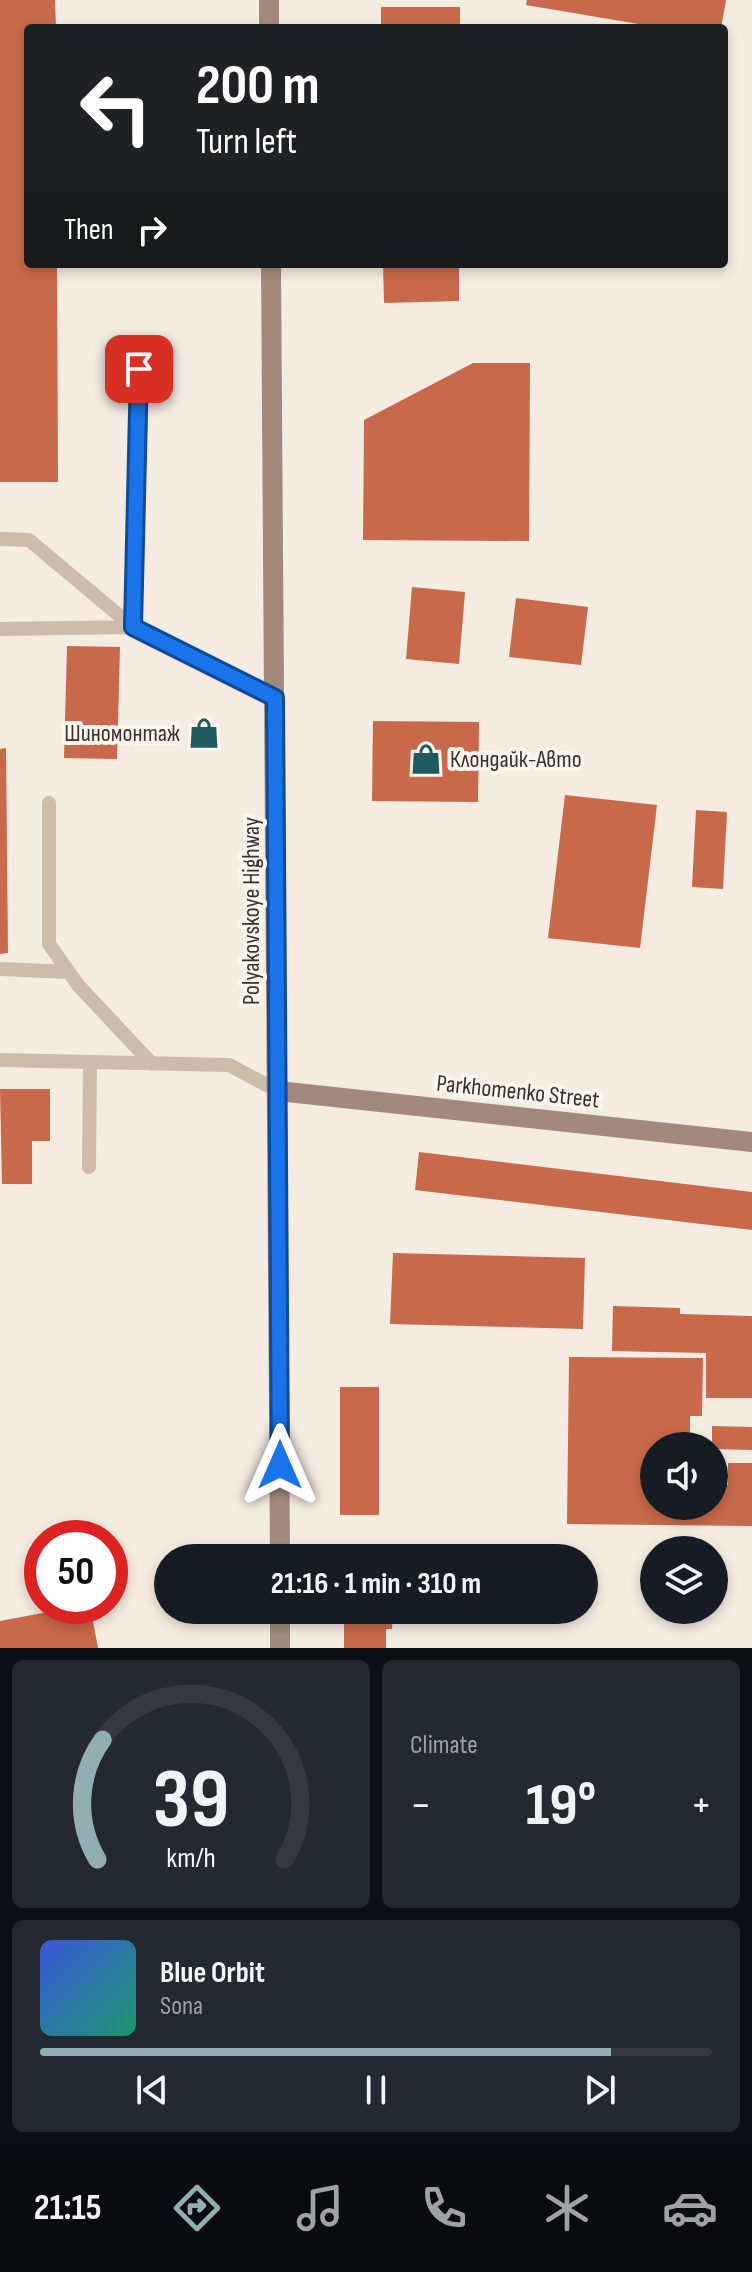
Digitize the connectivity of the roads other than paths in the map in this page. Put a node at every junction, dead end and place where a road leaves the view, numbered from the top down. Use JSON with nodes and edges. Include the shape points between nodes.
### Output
{"nodes":[{"id":1,"x":269,"y":0,"type":"edge"},
{"id":2,"x":269,"y":24,"type":"edge"},
{"id":3,"x":271,"y":268,"type":"edge"},
{"id":4,"x":139,"y":369,"type":"dead end"},
{"id":5,"x":0,"y":539,"type":"edge"},
{"id":6,"x":133,"y":627,"type":"junction"},
{"id":7,"x":0,"y":629,"type":"edge"},
{"id":8,"x":275,"y":698,"type":"junction"},
{"id":9,"x":49,"y":803,"type":"dead end"},
{"id":10,"x":0,"y":969,"type":"edge"},
{"id":11,"x":69,"y":972,"type":"junction"},
{"id":12,"x":0,"y":1060,"type":"edge"},
{"id":13,"x":90,"y":1062,"type":"junction"},
{"id":14,"x":152,"y":1064,"type":"junction"},
{"id":15,"x":278,"y":1091,"type":"junction"},
{"id":16,"x":752,"y":1142,"type":"edge"},
{"id":17,"x":89,"y":1167,"type":"dead end"},
{"id":18,"x":280,"y":1544,"type":"edge"},
{"id":19,"x":280,"y":1624,"type":"edge"},
{"id":20,"x":280,"y":1648,"type":"edge"}],
"edges":[{"from":1,"to":2,"type":"main road"},
{"from":3,"to":8,"type":"main road","name":"Polyakovskoye Highway"},
{"from":4,"to":6,"type":"lane"},
{"from":5,"to":6,"type":"lane","via":[[29,540]]},
{"from":6,"to":7,"type":"lane"},
{"from":6,"to":8,"type":"lane"},
{"from":8,"to":15,"type":"main road","name":"Polyakovskoye Highway"},
{"from":9,"to":11,"type":"lane","via":[[49,944]]},
{"from":10,"to":11,"type":"lane"},
{"from":11,"to":14,"type":"lane"},
{"from":12,"to":13,"type":"lane"},
{"from":13,"to":14,"type":"lane"},
{"from":13,"to":17,"type":"lane"},
{"from":14,"to":15,"type":"lane","via":[[229,1065]]},
{"from":15,"to":16,"type":"main road","name":"Parkhomenko Street"},
{"from":15,"to":18,"type":"main road","name":"Polyakovskoye Highway"},
{"from":19,"to":20,"type":"main road"}]}
